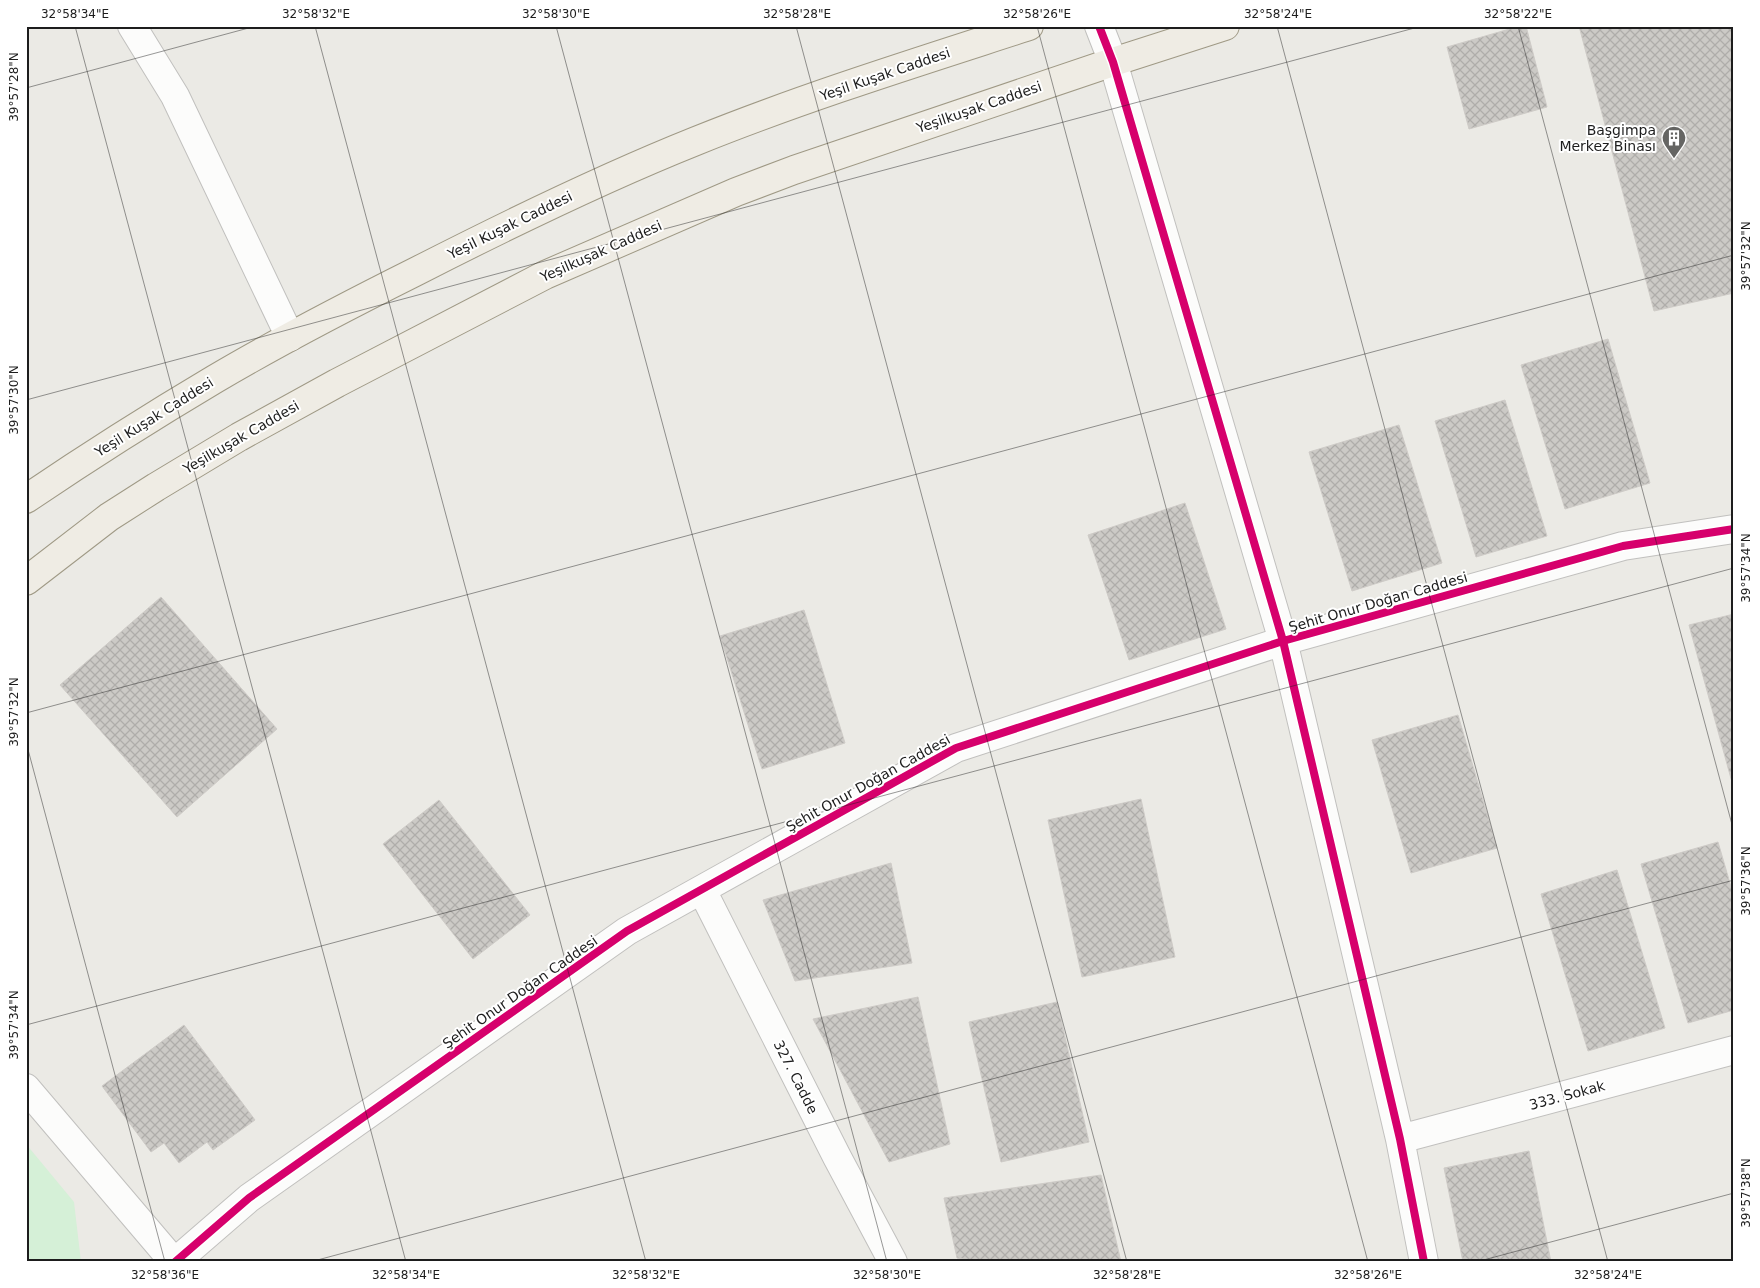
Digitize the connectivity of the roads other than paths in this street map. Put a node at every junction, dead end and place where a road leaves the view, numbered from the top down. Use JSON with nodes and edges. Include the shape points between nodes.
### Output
{"nodes":[{"id":1,"x":132,"y":26,"type":"edge"},
{"id":2,"x":1029,"y":26,"type":"edge"},
{"id":3,"x":1098,"y":26,"type":"edge"},
{"id":4,"x":1225,"y":26,"type":"edge"},
{"id":5,"x":1113,"y":62,"type":"junction"},
{"id":6,"x":290,"y":337,"type":"junction"},
{"id":7,"x":26,"y":499,"type":"edge"},
{"id":8,"x":1734,"y":529,"type":"edge"},
{"id":9,"x":26,"y":581,"type":"edge"},
{"id":10,"x":1283,"y":642,"type":"junction"},
{"id":11,"x":702,"y":890,"type":"junction"},
{"id":12,"x":1734,"y":1050,"type":"edge"},
{"id":13,"x":26,"y":1088,"type":"edge"},
{"id":14,"x":1400,"y":1139,"type":"junction"},
{"id":15,"x":175,"y":1262,"type":"edge"},
{"id":16,"x":893,"y":1262,"type":"edge"},
{"id":17,"x":1424,"y":1262,"type":"edge"}],
"edges":[{"from":1,"to":6,"type":"street","via":[[175,96]]},
{"from":2,"to":6,"type":"main road","name":"Yeşil Kuşak Caddesi","via":[[697,140],[511,223]]},
{"from":3,"to":5,"type":"street"},
{"from":4,"to":5,"type":"main road","name":"Yeşilkuşak Caddesi"},
{"from":5,"to":9,"type":"main road","name":"Yeşilkuşak Caddesi","via":[[794,170],[728,195],[545,275],[338,382],[240,437],[109,517]]},
{"from":5,"to":10,"type":"street"},
{"from":6,"to":7,"type":"main road","name":"Yeşil Kuşak Caddesi","via":[[216,378]]},
{"from":8,"to":10,"type":"street","name":"Şehit Onur Doğan Caddesi","via":[[1623,546]]},
{"from":10,"to":11,"type":"street","name":"Şehit Onur Doğan Caddesi","via":[[956,748]]},
{"from":10,"to":14,"type":"street"},
{"from":11,"to":15,"type":"street","name":"Şehit Onur Doğan Caddesi","via":[[627,932],[249,1198]]},
{"from":11,"to":16,"type":"street","name":"327. Cadde"},
{"from":12,"to":14,"type":"street","name":"333. Sokak"},
{"from":13,"to":15,"type":"street"},
{"from":14,"to":17,"type":"street"}]}
